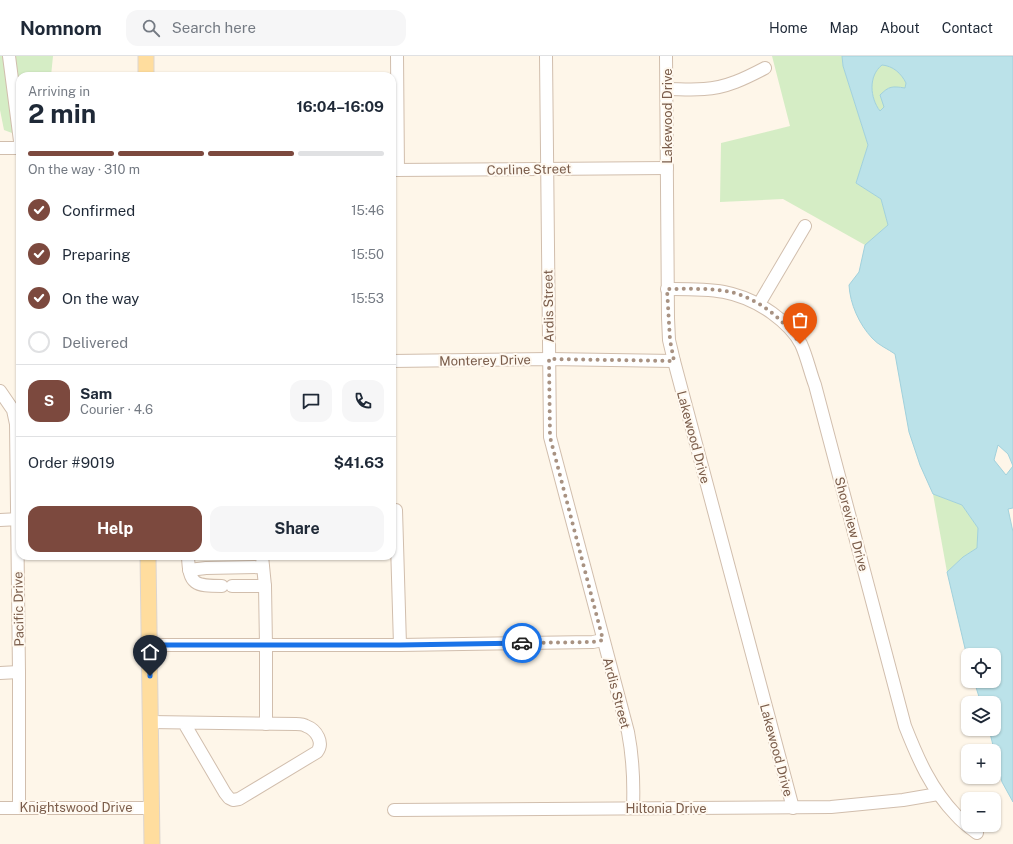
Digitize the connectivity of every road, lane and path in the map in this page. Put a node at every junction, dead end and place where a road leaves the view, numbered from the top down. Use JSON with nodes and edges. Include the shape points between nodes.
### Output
{"nodes":[{"id":1,"x":9,"y":56,"type":"edge"},
{"id":2,"x":146,"y":56,"type":"edge"},
{"id":3,"x":397,"y":56,"type":"edge"},
{"id":4,"x":546,"y":56,"type":"edge"},
{"id":5,"x":666,"y":56,"type":"edge"},
{"id":6,"x":765,"y":68,"type":"dead end"},
{"id":7,"x":146,"y":72,"type":"edge"},
{"id":8,"x":666,"y":89,"type":"junction"},
{"id":9,"x":16,"y":110,"type":"edge"},
{"id":10,"x":396,"y":113,"type":"edge"},
{"id":11,"x":0,"y":148,"type":"edge"},
{"id":12,"x":16,"y":148,"type":"edge"},
{"id":13,"x":667,"y":168,"type":"junction"},
{"id":14,"x":547,"y":169,"type":"junction"},
{"id":15,"x":396,"y":170,"type":"edge"},
{"id":16,"x":806,"y":226,"type":"dead end"},
{"id":17,"x":667,"y":289,"type":"junction"},
{"id":18,"x":759,"y":304,"type":"junction"},
{"id":19,"x":549,"y":359,"type":"junction"},
{"id":20,"x":396,"y":361,"type":"edge"},
{"id":21,"x":674,"y":361,"type":"junction"},
{"id":22,"x":0,"y":391,"type":"edge"},
{"id":23,"x":16,"y":442,"type":"edge"},
{"id":24,"x":16,"y":519,"type":"edge"},
{"id":25,"x":0,"y":520,"type":"edge"},
{"id":26,"x":396,"y":555,"type":"edge"},
{"id":27,"x":19,"y":560,"type":"edge"},
{"id":28,"x":148,"y":560,"type":"edge"},
{"id":29,"x":188,"y":560,"type":"edge"},
{"id":30,"x":263,"y":562,"type":"edge"},
{"id":31,"x":189,"y":570,"type":"junction"},
{"id":32,"x":264,"y":586,"type":"junction"},
{"id":33,"x":603,"y":640,"type":"junction"},
{"id":34,"x":150,"y":645,"type":"junction"},
{"id":35,"x":400,"y":645,"type":"junction"},
{"id":36,"x":266,"y":646,"type":"junction"},
{"id":37,"x":19,"y":672,"type":"junction"},
{"id":38,"x":0,"y":673,"type":"edge"},
{"id":39,"x":150,"y":722,"type":"junction"},
{"id":40,"x":184,"y":723,"type":"junction"},
{"id":41,"x":266,"y":724,"type":"junction"},
{"id":42,"x":938,"y":794,"type":"junction"},
{"id":43,"x":19,"y":807,"type":"junction"},
{"id":44,"x":0,"y":808,"type":"edge"},
{"id":45,"x":152,"y":808,"type":"junction"},
{"id":46,"x":633,"y":808,"type":"junction"},
{"id":47,"x":793,"y":808,"type":"junction"},
{"id":48,"x":394,"y":810,"type":"dead end"},
{"id":49,"x":977,"y":834,"type":"dead end"},
{"id":50,"x":152,"y":844,"type":"edge"}],
"edges":[{"from":1,"to":9,"type":"street"},
{"from":2,"to":7,"type":"main road"},
{"from":3,"to":10,"type":"street"},
{"from":4,"to":14,"type":"street","name":"Ardis Street"},
{"from":5,"to":8,"type":"street","name":"Lakewood Drive"},
{"from":6,"to":8,"type":"street","via":[[723,86],[705,89]]},
{"from":8,"to":13,"type":"street","name":"Lakewood Drive"},
{"from":11,"to":12,"type":"street"},
{"from":13,"to":14,"type":"street","name":"Corline Street"},
{"from":13,"to":17,"type":"street","name":"Lakewood Drive"},
{"from":14,"to":15,"type":"street","name":"Corline Street"},
{"from":14,"to":19,"type":"street","name":"Ardis Street"},
{"from":16,"to":18,"type":"street"},
{"from":17,"to":18,"type":"street","name":"Shoreview Drive","via":[[710,289],[743,296]]},
{"from":17,"to":21,"type":"street","name":"Lakewood Drive"},
{"from":18,"to":42,"type":"street","name":"Shoreview Drive","via":[[782,320],[800,344],[815,385],[905,726],[919,761]]},
{"from":19,"to":20,"type":"street","name":"Monterey Drive"},
{"from":19,"to":21,"type":"street","name":"Monterey Drive"},
{"from":19,"to":33,"type":"street","name":"Ardis Street","via":[[550,437]]},
{"from":21,"to":47,"type":"street","name":"Lakewood Drive"},
{"from":22,"to":23,"type":"street","name":"Pacific Drive","via":[[15,416]]},
{"from":24,"to":25,"type":"street"},
{"from":26,"to":35,"type":"street"},
{"from":27,"to":37,"type":"street","name":"Pacific Drive"},
{"from":28,"to":34,"type":"main road"},
{"from":29,"to":31,"type":"street"},
{"from":30,"to":31,"type":"street"},
{"from":30,"to":32,"type":"street"},
{"from":31,"to":32,"type":"street","via":[[195,583],[200,585]]},
{"from":32,"to":36,"type":"street"},
{"from":33,"to":35,"type":"street"},
{"from":33,"to":46,"type":"street","name":"Ardis Street","via":[[632,751]]},
{"from":34,"to":36,"type":"street"},
{"from":34,"to":39,"type":"main road"},
{"from":35,"to":36,"type":"street"},
{"from":36,"to":41,"type":"street"},
{"from":37,"to":38,"type":"street"},
{"from":37,"to":43,"type":"street","name":"Pacific Drive"},
{"from":39,"to":40,"type":"street"},
{"from":39,"to":45,"type":"main road"},
{"from":40,"to":41,"type":"street"},
{"from":40,"to":41,"type":"street","via":[[225,793],[233,800],[305,760],[320,748],[317,735],[306,725]]},
{"from":42,"to":47,"type":"street","name":"Hiltonia Drive","via":[[868,805]]},
{"from":42,"to":49,"type":"street","name":"Shoreview Drive","via":[[956,816]]},
{"from":43,"to":44,"type":"street","name":"Knightswood Drive"},
{"from":43,"to":45,"type":"street","name":"Knightswood Drive"},
{"from":45,"to":50,"type":"main road"},
{"from":46,"to":47,"type":"street","name":"Hiltonia Drive"},
{"from":46,"to":48,"type":"street","name":"Hiltonia Drive"}]}
